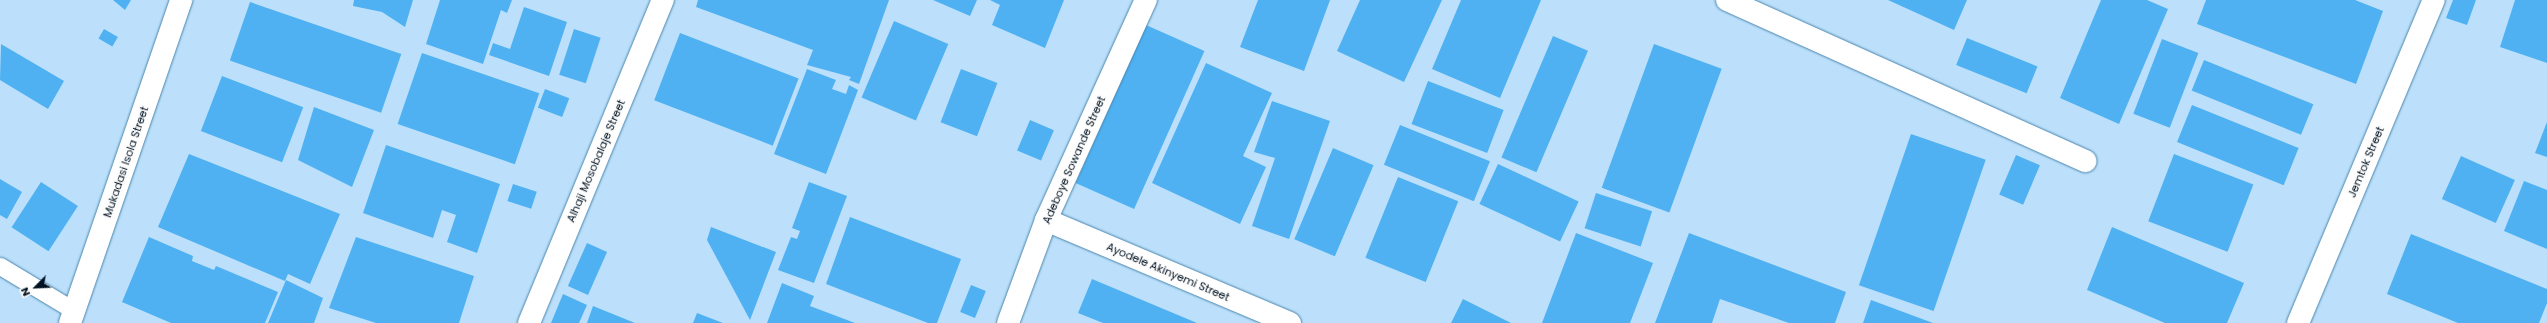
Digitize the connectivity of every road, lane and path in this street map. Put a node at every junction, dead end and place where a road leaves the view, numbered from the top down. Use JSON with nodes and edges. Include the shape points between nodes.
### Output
{"nodes":[{"id":1,"x":181,"y":0,"type":"edge"},
{"id":2,"x":663,"y":0,"type":"edge"},
{"id":3,"x":1146,"y":0,"type":"edge"},
{"id":4,"x":1727,"y":0,"type":"edge"},
{"id":5,"x":2434,"y":0,"type":"edge"},
{"id":6,"x":2086,"y":162,"type":"dead end"},
{"id":7,"x":1046,"y":220,"type":"junction"},
{"id":8,"x":0,"y":266,"type":"edge"},
{"id":9,"x":72,"y":317,"type":"edge"},
{"id":10,"x":529,"y":323,"type":"edge"},
{"id":11,"x":1008,"y":323,"type":"edge"},
{"id":12,"x":1290,"y":323,"type":"edge"},
{"id":13,"x":2298,"y":323,"type":"edge"}],
"edges":[{"from":1,"to":9,"type":"street","name":"Mukadasi Isola Street"},
{"from":2,"to":10,"type":"street","name":"Alhaji Mosobalaje Street"},
{"from":3,"to":7,"type":"street","name":"Adeboye Sowande Street"},
{"from":4,"to":6,"type":"street"},
{"from":5,"to":13,"type":"street","name":"Jemtok Street"},
{"from":7,"to":11,"type":"street","name":"Adeboye Sowande Street"},
{"from":7,"to":12,"type":"street","name":"Ayodele Akinyemi Street"},
{"from":8,"to":9,"type":"lane"}]}
